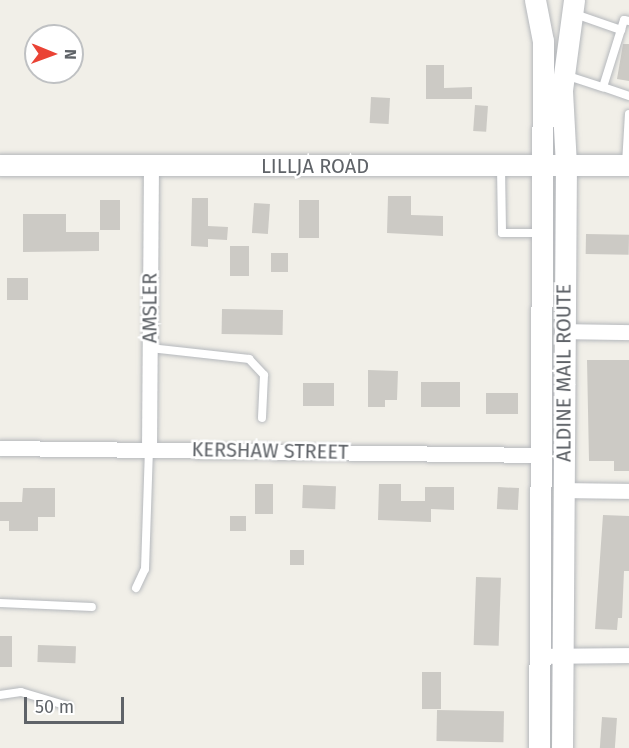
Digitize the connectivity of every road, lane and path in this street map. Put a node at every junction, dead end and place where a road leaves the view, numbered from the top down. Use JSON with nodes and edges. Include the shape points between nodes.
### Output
{"nodes":[{"id":1,"x":535,"y":0,"type":"edge"},
{"id":2,"x":572,"y":6,"type":"edge"},
{"id":3,"x":629,"y":21,"type":"edge"},
{"id":4,"x":621,"y":30,"type":"junction"},
{"id":5,"x":553,"y":76,"type":"junction"},
{"id":6,"x":603,"y":87,"type":"junction"},
{"id":7,"x":629,"y":96,"type":"edge"},
{"id":8,"x":629,"y":114,"type":"edge"},
{"id":9,"x":0,"y":165,"type":"edge"},
{"id":10,"x":501,"y":165,"type":"junction"},
{"id":11,"x":542,"y":165,"type":"junction"},
{"id":12,"x":566,"y":165,"type":"junction"},
{"id":13,"x":628,"y":165,"type":"edge"},
{"id":14,"x":151,"y":166,"type":"junction"},
{"id":15,"x":541,"y":233,"type":"junction"},
{"id":16,"x":564,"y":331,"type":"junction"},
{"id":17,"x":629,"y":332,"type":"edge"},
{"id":18,"x":150,"y":348,"type":"junction"},
{"id":19,"x":262,"y":418,"type":"dead end"},
{"id":20,"x":0,"y":448,"type":"edge"},
{"id":21,"x":149,"y":450,"type":"junction"},
{"id":22,"x":541,"y":455,"type":"junction"},
{"id":23,"x":565,"y":490,"type":"junction"},
{"id":24,"x":629,"y":491,"type":"edge"},
{"id":25,"x":136,"y":588,"type":"dead end"},
{"id":26,"x":0,"y":603,"type":"edge"},
{"id":27,"x":92,"y":607,"type":"dead end"},
{"id":28,"x":562,"y":654,"type":"junction"},
{"id":29,"x":629,"y":655,"type":"edge"},
{"id":30,"x":539,"y":656,"type":"junction"},
{"id":31,"x":0,"y":695,"type":"edge"},
{"id":32,"x":68,"y":706,"type":"dead end"},
{"id":33,"x":539,"y":748,"type":"edge"},
{"id":34,"x":562,"y":748,"type":"edge"}],
"edges":[{"from":1,"to":5,"type":"main road"},
{"from":2,"to":4,"type":"lane"},
{"from":2,"to":5,"type":"main road","name":"ALDINE MAIL ROUTE"},
{"from":3,"to":4,"type":"lane","via":[[624,20]]},
{"from":4,"to":6,"type":"lane"},
{"from":5,"to":6,"type":"lane"},
{"from":5,"to":11,"type":"main road","name":"ALDINE MAIL ROUTE"},
{"from":5,"to":12,"type":"main road","name":"ALDINE MAIL ROUTE"},
{"from":6,"to":7,"type":"lane"},
{"from":8,"to":13,"type":"lane"},
{"from":9,"to":14,"type":"main road","name":"LILLJA ROAD"},
{"from":10,"to":11,"type":"main road","name":"LILLJA ROAD"},
{"from":10,"to":14,"type":"main road","name":"LILLJA ROAD"},
{"from":10,"to":15,"type":"lane","via":[[502,233]]},
{"from":11,"to":12,"type":"main road","name":"LILLJA ROAD"},
{"from":11,"to":15,"type":"main road","name":"ALDINE MAIL ROUTE"},
{"from":12,"to":13,"type":"main road","name":"LILLJA ROAD"},
{"from":12,"to":16,"type":"main road","name":"ALDINE MAIL ROUTE"},
{"from":14,"to":18,"type":"street","name":"AMSLER"},
{"from":15,"to":22,"type":"main road","name":"ALDINE MAIL ROUTE"},
{"from":16,"to":17,"type":"street"},
{"from":16,"to":23,"type":"main road","name":"ALDINE MAIL ROUTE"},
{"from":18,"to":19,"type":"lane","via":[[249,359],[264,375]]},
{"from":18,"to":21,"type":"street","name":"AMSLER"},
{"from":20,"to":21,"type":"street","name":"KERSHAW STREET"},
{"from":21,"to":22,"type":"street","name":"KERSHAW STREET"},
{"from":21,"to":25,"type":"lane","via":[[145,569]]},
{"from":22,"to":30,"type":"main road","name":"ALDINE MAIL ROUTE"},
{"from":23,"to":24,"type":"street"},
{"from":23,"to":28,"type":"main road","name":"ALDINE MAIL ROUTE"},
{"from":26,"to":27,"type":"lane"},
{"from":28,"to":29,"type":"street"},
{"from":28,"to":30,"type":"street"},
{"from":28,"to":34,"type":"main road","name":"ALDINE MAIL ROUTE"},
{"from":30,"to":33,"type":"main road","name":"ALDINE MAIL ROUTE"},
{"from":31,"to":32,"type":"lane","via":[[21,692]]}]}
